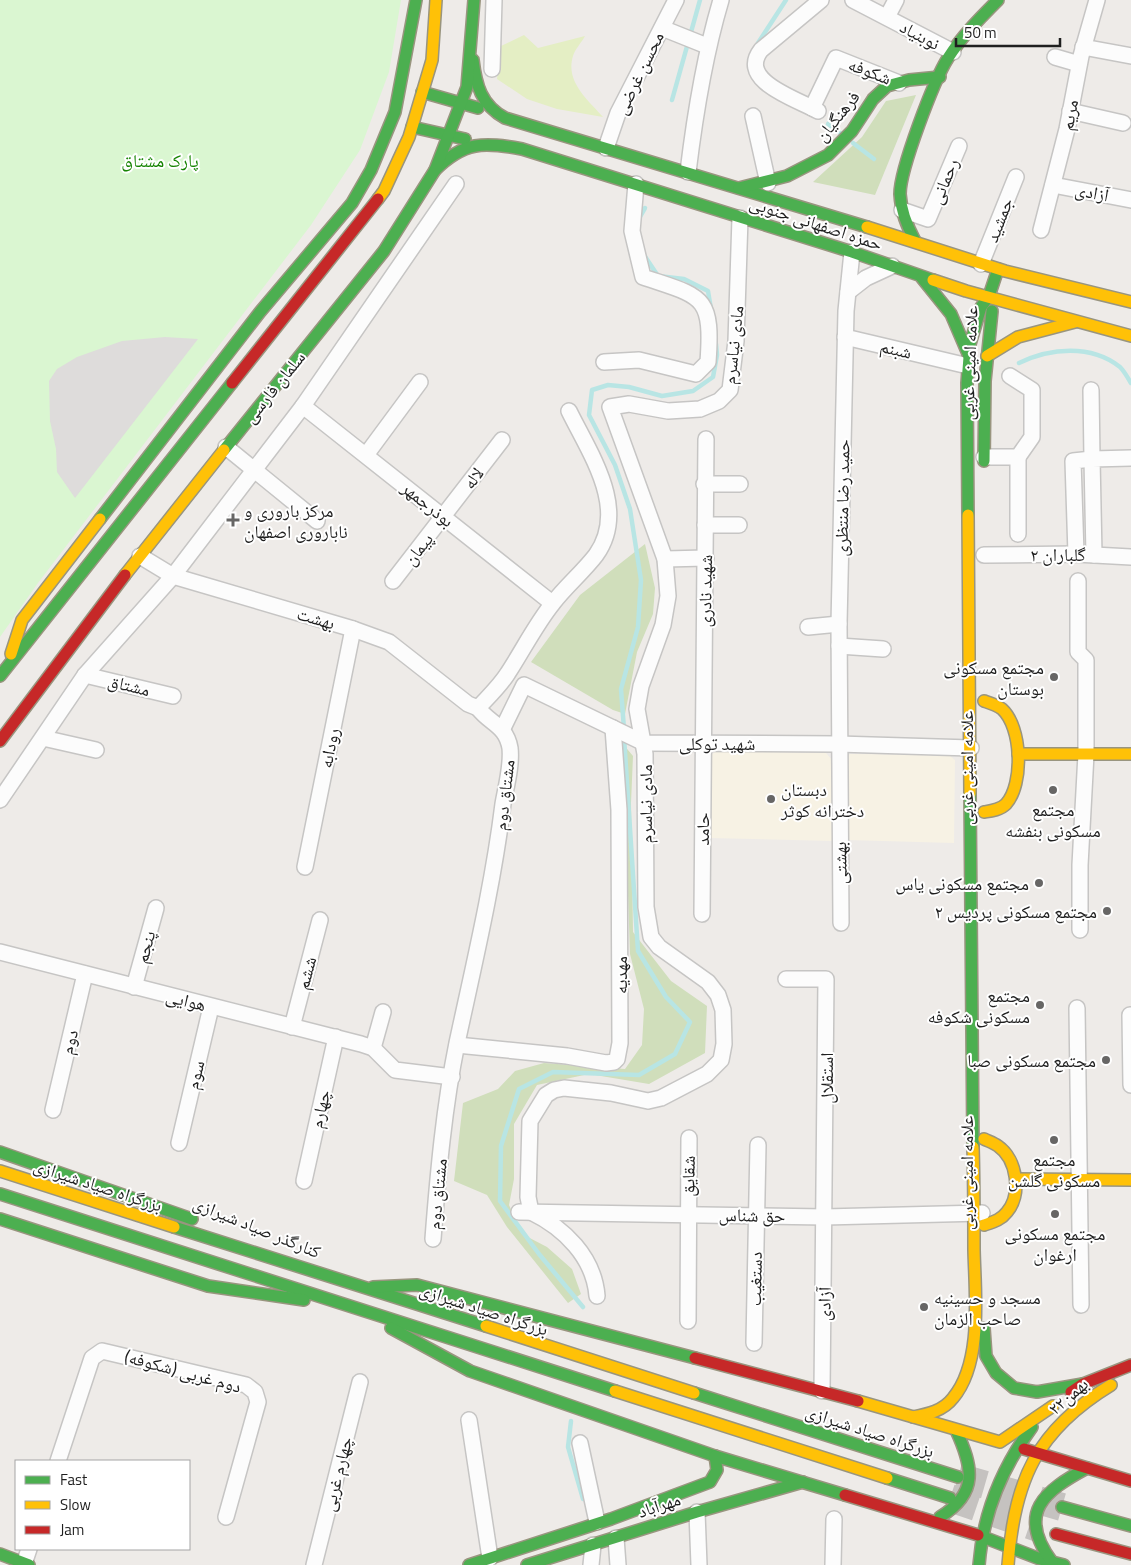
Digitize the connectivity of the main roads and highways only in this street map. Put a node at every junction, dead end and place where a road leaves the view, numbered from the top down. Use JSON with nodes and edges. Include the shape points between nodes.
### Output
{"nodes":[{"id":1,"x":416,"y":0,"type":"edge"},
{"id":2,"x":436,"y":0,"type":"edge"},
{"id":3,"x":474,"y":0,"type":"edge"},
{"id":4,"x":998,"y":0,"type":"edge"},
{"id":5,"x":471,"y":45,"type":"junction"},
{"id":6,"x":940,"y":77,"type":"junction"},
{"id":7,"x":422,"y":92,"type":"junction"},
{"id":8,"x":461,"y":104,"type":"junction"},
{"id":9,"x":493,"y":113,"type":"junction"},
{"id":10,"x":478,"y":121,"type":"dead end"},
{"id":11,"x":412,"y":127,"type":"junction"},
{"id":12,"x":478,"y":134,"type":"dead end"},
{"id":13,"x":449,"y":135,"type":"junction"},
{"id":14,"x":491,"y":144,"type":"junction"},
{"id":15,"x":435,"y":170,"type":"junction"},
{"id":16,"x":732,"y":189,"type":"junction"},
{"id":17,"x":915,"y":241,"type":"junction"},
{"id":18,"x":998,"y":269,"type":"junction"},
{"id":19,"x":920,"y":275,"type":"junction"},
{"id":20,"x":989,"y":296,"type":"junction"},
{"id":21,"x":1119,"y":298,"type":"junction"},
{"id":22,"x":1131,"y":302,"type":"edge"},
{"id":23,"x":1080,"y":322,"type":"junction"},
{"id":24,"x":1115,"y":322,"type":"junction"},
{"id":25,"x":1131,"y":336,"type":"edge"},
{"id":26,"x":987,"y":356,"type":"junction"},
{"id":27,"x":969,"y":361,"type":"junction"},
{"id":28,"x":984,"y":476,"type":"dead end"},
{"id":29,"x":3,"y":672,"type":"edge"},
{"id":30,"x":984,"y":701,"type":"dead end"},
{"id":31,"x":13,"y":724,"type":"junction"},
{"id":32,"x":0,"y":727,"type":"edge"},
{"id":33,"x":0,"y":741,"type":"edge"},
{"id":34,"x":1018,"y":754,"type":"junction"},
{"id":35,"x":1131,"y":754,"type":"edge"},
{"id":36,"x":984,"y":812,"type":"dead end"},
{"id":37,"x":984,"y":1010,"type":"dead end"},
{"id":38,"x":984,"y":1139,"type":"junction"},
{"id":39,"x":0,"y":1152,"type":"edge"},
{"id":40,"x":0,"y":1172,"type":"edge"},
{"id":41,"x":1017,"y":1179,"type":"junction"},
{"id":42,"x":1131,"y":1180,"type":"edge"},
{"id":43,"x":0,"y":1194,"type":"edge"},
{"id":44,"x":981,"y":1217,"type":"junction"},
{"id":45,"x":0,"y":1219,"type":"edge"},
{"id":46,"x":207,"y":1224,"type":"dead end"},
{"id":47,"x":226,"y":1230,"type":"dead end"},
{"id":48,"x":358,"y":1287,"type":"junction"},
{"id":49,"x":353,"y":1307,"type":"junction"},
{"id":50,"x":1131,"y":1365,"type":"edge"},
{"id":51,"x":1131,"y":1374,"type":"edge"},
{"id":52,"x":1083,"y":1384,"type":"junction"},
{"id":53,"x":1053,"y":1406,"type":"junction"},
{"id":54,"x":1078,"y":1408,"type":"junction"},
{"id":55,"x":913,"y":1417,"type":"junction"},
{"id":56,"x":1071,"y":1429,"type":"dead end"},
{"id":57,"x":956,"y":1430,"type":"junction"},
{"id":58,"x":1000,"y":1442,"type":"junction"},
{"id":59,"x":1017,"y":1447,"type":"junction"},
{"id":60,"x":1069,"y":1449,"type":"dead end"},
{"id":61,"x":1036,"y":1453,"type":"junction"},
{"id":62,"x":715,"y":1456,"type":"junction"},
{"id":63,"x":1087,"y":1468,"type":"junction"},
{"id":64,"x":958,"y":1477,"type":"tunnel mouth"},
{"id":65,"x":803,"y":1482,"type":"junction"},
{"id":66,"x":1131,"y":1482,"type":"edge"},
{"id":67,"x":676,"y":1494,"type":"junction"},
{"id":68,"x":950,"y":1498,"type":"tunnel mouth"},
{"id":69,"x":1062,"y":1507,"type":"tunnel mouth"},
{"id":70,"x":682,"y":1516,"type":"junction"},
{"id":71,"x":922,"y":1519,"type":"junction"},
{"id":72,"x":1131,"y":1526,"type":"edge"},
{"id":73,"x":956,"y":1529,"type":"junction"},
{"id":74,"x":1056,"y":1534,"type":"dead end"},
{"id":75,"x":981,"y":1536,"type":"junction"},
{"id":76,"x":1009,"y":1545,"type":"junction"},
{"id":77,"x":0,"y":1554,"type":"edge"},
{"id":78,"x":1131,"y":1554,"type":"edge"},
{"id":79,"x":1040,"y":1559,"type":"junction"},
{"id":80,"x":1052,"y":1562,"type":"junction"},
{"id":81,"x":26,"y":1564,"type":"edge"},
{"id":82,"x":979,"y":1564,"type":"edge"},
{"id":83,"x":469,"y":1565,"type":"edge"},
{"id":84,"x":527,"y":1565,"type":"edge"},
{"id":85,"x":1008,"y":1565,"type":"edge"},
{"id":86,"x":1028,"y":1565,"type":"edge"},
{"id":87,"x":1064,"y":1565,"type":"edge"}],
"edges":[{"from":1,"to":29,"type":"main road","via":[[395,112],[371,170],[352,203],[256,319],[22,620]]},
{"from":2,"to":7,"type":"main road","name":"سلمان فارسی","via":[[432,60]]},
{"from":3,"to":5,"type":"main road","name":"سلمان فارسی"},
{"from":4,"to":6,"type":"main road","via":[[967,32]]},
{"from":5,"to":8,"type":"main road","name":"سلمان فارسی","via":[[467,87]]},
{"from":5,"to":9,"type":"main road","via":[[474,74],[485,105]]},
{"from":6,"to":16,"type":"main road","name":"فرهنگیان","via":[[899,83],[881,90],[852,131],[831,154],[809,169],[768,183]]},
{"from":6,"to":17,"type":"main road","via":[[924,112],[901,181],[902,210]]},
{"from":7,"to":8,"type":"main road","name":"حمزه اصفهانی جنوبی"},
{"from":7,"to":11,"type":"main road","name":"سلمان فارسی"},
{"from":8,"to":9,"type":"main road","name":"حمزه اصفهانی جنوبی"},
{"from":8,"to":13,"type":"main road","name":"سلمان فارسی"},
{"from":9,"to":10,"type":"main road"},
{"from":9,"to":16,"type":"main road","name":"حمزه اصفهانی جنوبی","via":[[688,172]]},
{"from":11,"to":13,"type":"main road","name":"حمزه اصفهانی جنوبی"},
{"from":11,"to":29,"type":"main road","name":"سلمان فارسی","via":[[384,191],[362,222]]},
{"from":12,"to":14,"type":"main road"},
{"from":13,"to":14,"type":"main road","name":"حمزه اصفهانی جنوبی"},
{"from":13,"to":15,"type":"main road","name":"سلمان فارسی"},
{"from":14,"to":15,"type":"main road","name":"حمزه اصفهانی جنوبی","via":[[460,148]]},
{"from":14,"to":19,"type":"main road","name":"حمزه اصفهانی جنوبی","via":[[522,149]]},
{"from":15,"to":31,"type":"main road","name":"سلمان فارسی","via":[[384,252],[140,556]]},
{"from":16,"to":17,"type":"main road","name":"حمزه اصفهانی جنوبی"},
{"from":17,"to":18,"type":"main road","name":"حمزه اصفهانی جنوبی"},
{"from":18,"to":20,"type":"main road"},
{"from":18,"to":21,"type":"main road","name":"حمزه اصفهانی جنوبی"},
{"from":19,"to":20,"type":"main road","name":"حمزه اصفهانی جنوبی","via":[[966,292]]},
{"from":19,"to":27,"type":"main road","via":[[939,294],[962,332]]},
{"from":20,"to":23,"type":"main road","name":"حمزه اصفهانی جنوبی"},
{"from":20,"to":26,"type":"main road","name":"علامه امینی غربی","via":[[992,310]]},
{"from":20,"to":27,"type":"main road","name":"علامه امینی غربی","via":[[981,307],[970,344]]},
{"from":21,"to":22,"type":"main road","name":"حمزه اصفهانی جنوبی"},
{"from":21,"to":24,"type":"main road"},
{"from":23,"to":24,"type":"main road","name":"حمزه اصفهانی جنوبی"},
{"from":23,"to":26,"type":"main road","via":[[1051,327],[1004,342]]},
{"from":24,"to":25,"type":"main road","name":"حمزه اصفهانی جنوبی"},
{"from":26,"to":28,"type":"main road","name":"علامه امینی غربی"},
{"from":27,"to":44,"type":"main road","name":"علامه امینی غربی","via":[[971,748]]},
{"from":30,"to":34,"type":"main road","via":[[1002,709],[1008,718],[1014,729]]},
{"from":31,"to":32,"type":"main road"},
{"from":31,"to":33,"type":"main road","name":"سلمان فارسی"},
{"from":34,"to":35,"type":"main road"},
{"from":34,"to":36,"type":"main road","via":[[1012,794],[1005,805]]},
{"from":37,"to":38,"type":"main road","name":"علامه امینی غربی"},
{"from":38,"to":41,"type":"main road","via":[[999,1144],[1005,1151],[1012,1160]]},
{"from":38,"to":44,"type":"main road","name":"علامه امینی غربی"},
{"from":39,"to":46,"type":"main road","name":"کنارگذر صیاد شیرازی"},
{"from":40,"to":48,"type":"main road","name":"بزرگراه صیاد شیرازی"},
{"from":41,"to":42,"type":"main road"},
{"from":41,"to":44,"type":"main road","via":[[1016,1191],[997,1223]]},
{"from":43,"to":49,"type":"main road"},
{"from":44,"to":52,"type":"main road","name":"علامه امینی غربی","via":[[984,1329],[986,1356],[991,1365],[1003,1380],[1020,1390],[1037,1392]]},
{"from":44,"to":55,"type":"main road","name":"علامه امینی غربی","via":[[970,1367],[961,1387],[947,1404],[929,1416]]},
{"from":45,"to":49,"type":"main road","via":[[208,1286]]},
{"from":47,"to":48,"type":"main road","name":"کنارگذر صیاد شیرازی"},
{"from":48,"to":55,"type":"main road","via":[[417,1285]]},
{"from":48,"to":64,"type":"main road","name":"بزرگراه صیاد شیرازی"},
{"from":49,"to":62,"type":"main road","via":[[470,1371]]},
{"from":49,"to":68,"type":"main road"},
{"from":50,"to":52,"type":"main road"},
{"from":51,"to":54,"type":"main road","name":"۲۲بهمن","via":[[1097,1392]]},
{"from":52,"to":53,"type":"main road"},
{"from":53,"to":58,"type":"main road"},
{"from":53,"to":59,"type":"main road"},
{"from":54,"to":56,"type":"main road"},
{"from":54,"to":61,"type":"main road","name":"۲۲بهمن"},
{"from":55,"to":57,"type":"main road"},
{"from":57,"to":58,"type":"main road"},
{"from":57,"to":71,"type":"main road","via":[[968,1462],[970,1480],[966,1496],[955,1510],[939,1518]]},
{"from":58,"to":59,"type":"main road"},
{"from":59,"to":61,"type":"main road"},
{"from":59,"to":75,"type":"main road","via":[[994,1492]]},
{"from":60,"to":63,"type":"main road","via":[[1074,1459]]},
{"from":61,"to":63,"type":"main road"},
{"from":61,"to":76,"type":"main road","name":"۲۲بهمن","via":[[1016,1498]]},
{"from":62,"to":65,"type":"main road"},
{"from":62,"to":67,"type":"main road","name":"مهرآباد","via":[[717,1470],[710,1482]]},
{"from":63,"to":66,"type":"main road"},
{"from":63,"to":80,"type":"main road","via":[[1048,1492],[1040,1505],[1036,1535]]},
{"from":65,"to":70,"type":"main road","name":"مهرآباد","via":[[697,1519]]},
{"from":65,"to":71,"type":"main road"},
{"from":67,"to":70,"type":"main road","via":[[684,1505]]},
{"from":67,"to":83,"type":"main road","name":"مهرآباد"},
{"from":69,"to":72,"type":"main road"},
{"from":70,"to":84,"type":"main road","name":"مهرآباد"},
{"from":71,"to":73,"type":"main road"},
{"from":73,"to":75,"type":"main road"},
{"from":73,"to":82,"type":"main road"},
{"from":74,"to":78,"type":"main road"},
{"from":75,"to":76,"type":"main road"},
{"from":75,"to":82,"type":"main road"},
{"from":76,"to":79,"type":"main road"},
{"from":76,"to":85,"type":"main road","name":"۲۲بهمن"},
{"from":77,"to":81,"type":"main road"},
{"from":79,"to":80,"type":"main road"},
{"from":79,"to":86,"type":"main road"},
{"from":80,"to":87,"type":"main road"}]}
